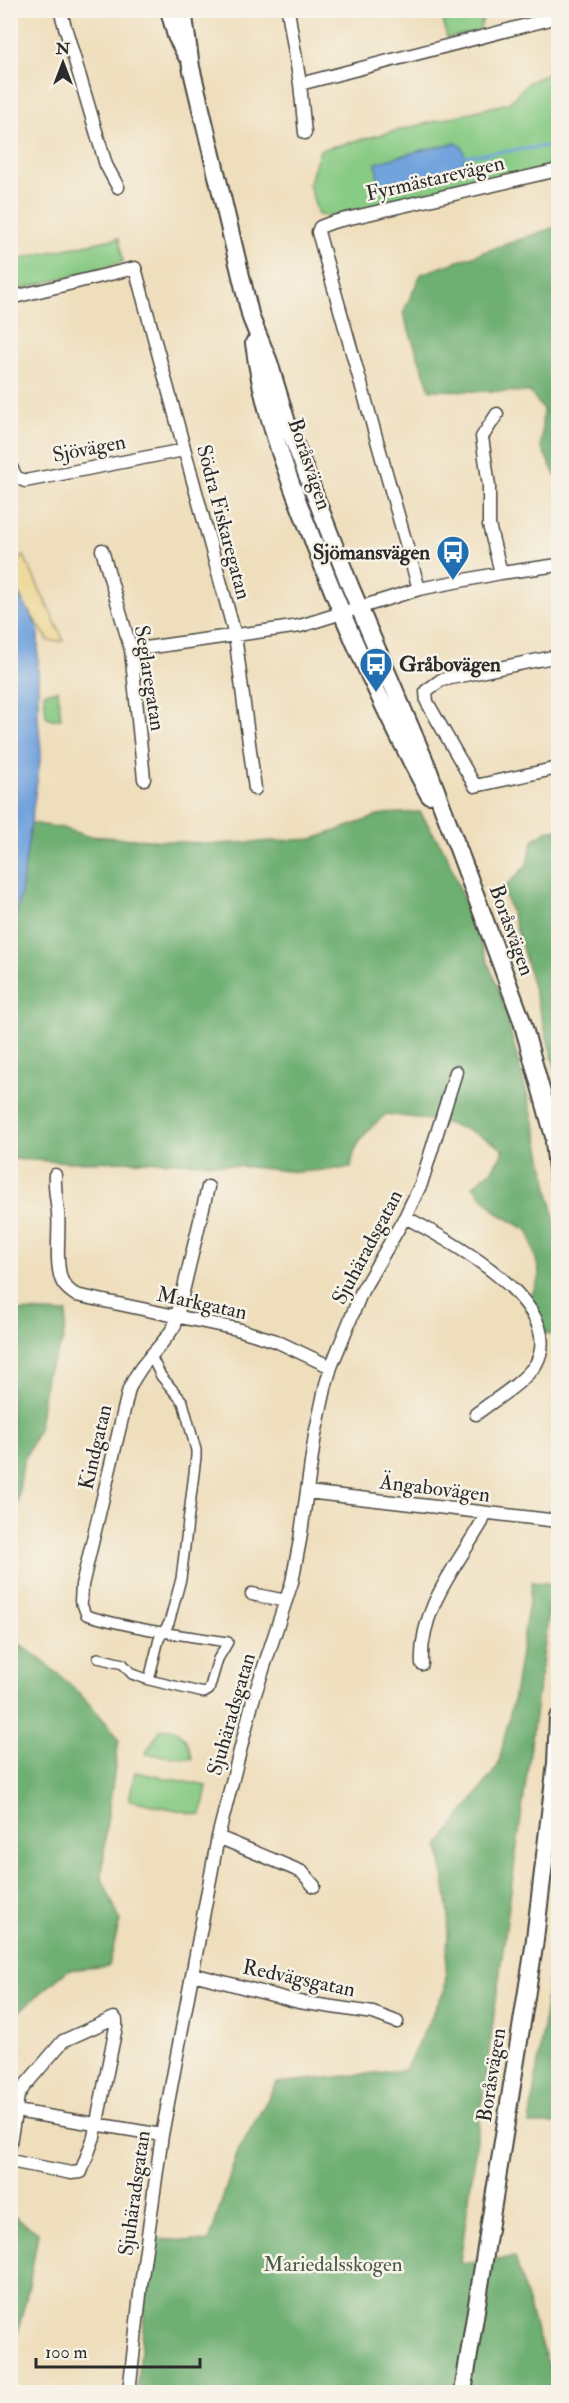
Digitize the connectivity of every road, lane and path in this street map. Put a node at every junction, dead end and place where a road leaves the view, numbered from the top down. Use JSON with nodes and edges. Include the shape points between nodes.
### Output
{"nodes":[{"id":1,"x":60,"y":10,"type":"edge"},
{"id":2,"x":170,"y":10,"type":"edge"},
{"id":3,"x":183,"y":10,"type":"edge"},
{"id":4,"x":288,"y":10,"type":"edge"},
{"id":5,"x":558,"y":17,"type":"edge"},
{"id":6,"x":191,"y":66,"type":"junction"},
{"id":7,"x":300,"y":84,"type":"junction"},
{"id":8,"x":305,"y":133,"type":"dead end"},
{"id":9,"x":558,"y":170,"type":"edge"},
{"id":10,"x":118,"y":187,"type":"dead end"},
{"id":11,"x":10,"y":298,"type":"edge"},
{"id":12,"x":251,"y":318,"type":"junction"},
{"id":13,"x":497,"y":414,"type":"dead end"},
{"id":14,"x":184,"y":450,"type":"junction"},
{"id":15,"x":10,"y":465,"type":"edge"},
{"id":16,"x":102,"y":550,"type":"dead end"},
{"id":17,"x":558,"y":565,"type":"edge"},
{"id":18,"x":501,"y":573,"type":"junction"},
{"id":19,"x":419,"y":589,"type":"junction"},
{"id":20,"x":359,"y":608,"type":"junction"},
{"id":21,"x":341,"y":613,"type":"junction"},
{"id":22,"x":235,"y":635,"type":"junction"},
{"id":23,"x":131,"y":650,"type":"junction"},
{"id":24,"x":558,"y":656,"type":"edge"},
{"id":25,"x":558,"y":768,"type":"edge"},
{"id":26,"x":144,"y":779,"type":"dead end"},
{"id":27,"x":255,"y":789,"type":"dead end"},
{"id":28,"x":456,"y":845,"type":"junction"},
{"id":29,"x":456,"y":1072,"type":"dead end"},
{"id":30,"x":556,"y":1143,"type":"edge"},
{"id":31,"x":55,"y":1175,"type":"dead end"},
{"id":32,"x":558,"y":1178,"type":"edge"},
{"id":33,"x":208,"y":1187,"type":"dead end"},
{"id":34,"x":405,"y":1217,"type":"junction"},
{"id":35,"x":178,"y":1316,"type":"junction"},
{"id":36,"x":150,"y":1354,"type":"junction"},
{"id":37,"x":331,"y":1367,"type":"junction"},
{"id":38,"x":476,"y":1414,"type":"dead end"},
{"id":39,"x":307,"y":1492,"type":"junction"},
{"id":40,"x":484,"y":1514,"type":"junction"},
{"id":41,"x":558,"y":1521,"type":"edge"},
{"id":42,"x":252,"y":1594,"type":"dead end"},
{"id":43,"x":81,"y":1600,"type":"joint"},
{"id":44,"x":286,"y":1601,"type":"junction"},
{"id":45,"x":163,"y":1632,"type":"junction"},
{"id":46,"x":98,"y":1658,"type":"dead end"},
{"id":47,"x":422,"y":1664,"type":"dead end"},
{"id":48,"x":149,"y":1680,"type":"junction"},
{"id":49,"x":558,"y":1718,"type":"edge"},
{"id":50,"x":557,"y":1757,"type":"edge"},
{"id":51,"x":218,"y":1837,"type":"junction"},
{"id":52,"x":314,"y":1886,"type":"dead end"},
{"id":53,"x":193,"y":1974,"type":"junction"},
{"id":54,"x":397,"y":2022,"type":"dead end"},
{"id":55,"x":16,"y":2111,"type":"junction"},
{"id":56,"x":96,"y":2126,"type":"junction"},
{"id":57,"x":162,"y":2135,"type":"junction"},
{"id":58,"x":10,"y":2143,"type":"edge"},
{"id":59,"x":10,"y":2161,"type":"edge"},
{"id":60,"x":129,"y":2392,"type":"edge"},
{"id":61,"x":463,"y":2392,"type":"edge"}],
"edges":[{"from":1,"to":10,"type":"street","via":[[106,165]]},
{"from":2,"to":6,"type":"main road","name":"Boråsvägen","via":[[176,36]]},
{"from":3,"to":6,"type":"main road","name":"Boråsvägen"},
{"from":4,"to":7,"type":"street"},
{"from":5,"to":7,"type":"street"},
{"from":6,"to":12,"type":"main road","name":"Boråsvägen"},
{"from":7,"to":8,"type":"street"},
{"from":9,"to":19,"type":"street","name":"Fyrmästarevägen","via":[[333,222],[320,227],[318,232]]},
{"from":11,"to":14,"type":"street","name":"Södra Fiskaregatan","via":[[135,268]]},
{"from":12,"to":20,"type":"main road","name":"Boråsvägen","via":[[288,426]]},
{"from":12,"to":21,"type":"main road","name":"Boråsvägen","via":[[258,369],[274,431]]},
{"from":13,"to":18,"type":"street","via":[[482,437],[489,486],[489,525]]},
{"from":14,"to":15,"type":"street","name":"Sjövägen","via":[[25,481],[15,477]]},
{"from":14,"to":22,"type":"street","name":"Södra Fiskaregatan"},
{"from":16,"to":23,"type":"street","name":"Seglaregatan"},
{"from":17,"to":18,"type":"street"},
{"from":18,"to":19,"type":"street"},
{"from":19,"to":20,"type":"street"},
{"from":20,"to":21,"type":"street"},
{"from":20,"to":28,"type":"main road","name":"Boråsvägen","via":[[427,766]]},
{"from":21,"to":22,"type":"street","via":[[300,626]]},
{"from":21,"to":28,"type":"main road","name":"Boråsvägen","via":[[376,693]]},
{"from":22,"to":23,"type":"street"},
{"from":22,"to":27,"type":"street","name":"Södra Fiskaregatan"},
{"from":23,"to":26,"type":"street","name":"Seglaregatan"},
{"from":24,"to":25,"type":"street","via":[[441,680],[426,691],[427,702],[475,786]]},
{"from":28,"to":30,"type":"main road","name":"Boråsvägen","via":[[522,1021]]},
{"from":29,"to":34,"type":"street","name":"Sjuhäradsgatan","via":[[429,1163]]},
{"from":30,"to":32,"type":"main road","name":"Boråsvägen"},
{"from":31,"to":35,"type":"street","name":"Markgatan","via":[[59,1272],[63,1284],[76,1295]]},
{"from":33,"to":35,"type":"street","name":"Kindgatan"},
{"from":34,"to":37,"type":"street","name":"Sjuhäradsgatan","via":[[362,1292]]},
{"from":34,"to":38,"type":"street","via":[[506,1279],[527,1299],[542,1323],[544,1338],[536,1364]]},
{"from":35,"to":36,"type":"street","name":"Kindgatan","via":[[167,1338]]},
{"from":35,"to":37,"type":"street","name":"Markgatan","via":[[276,1341]]},
{"from":36,"to":43,"type":"street","name":"Kindgatan","via":[[129,1389]]},
{"from":36,"to":45,"type":"street","via":[[161,1376],[183,1402],[196,1450],[181,1579]]},
{"from":37,"to":39,"type":"street","name":"Sjuhäradsgatan"},
{"from":39,"to":40,"type":"street","name":"Ängabovägen"},
{"from":39,"to":44,"type":"street","name":"Sjuhäradsgatan"},
{"from":40,"to":41,"type":"street","name":"Ängabovägen"},
{"from":40,"to":47,"type":"street","via":[[435,1598],[423,1643]]},
{"from":42,"to":44,"type":"street"},
{"from":43,"to":45,"type":"street","via":[[86,1616]]},
{"from":44,"to":51,"type":"street","name":"Sjuhäradsgatan","via":[[253,1700]]},
{"from":45,"to":48,"type":"street"},
{"from":45,"to":48,"type":"street","via":[[228,1642],[206,1692]]},
{"from":46,"to":48,"type":"street","via":[[123,1664],[132,1674]]},
{"from":49,"to":50,"type":"main road","name":"Boråsvägen"},
{"from":50,"to":61,"type":"main road","name":"Boråsvägen","via":[[522,2024]]},
{"from":51,"to":52,"type":"street","via":[[302,1872]]},
{"from":51,"to":53,"type":"street","name":"Sjuhäradsgatan"},
{"from":53,"to":54,"type":"street","name":"Redvägsgatan","via":[[308,2004],[373,2013]]},
{"from":53,"to":57,"type":"street","name":"Sjuhäradsgatan"},
{"from":55,"to":56,"type":"street"},
{"from":55,"to":56,"type":"street","via":[[22,2090],[63,2041],[114,2018],[116,2027]]},
{"from":55,"to":58,"type":"street"},
{"from":56,"to":57,"type":"street"},
{"from":56,"to":59,"type":"street","via":[[77,2174]]},
{"from":57,"to":60,"type":"street","name":"Sjuhäradsgatan"}]}
